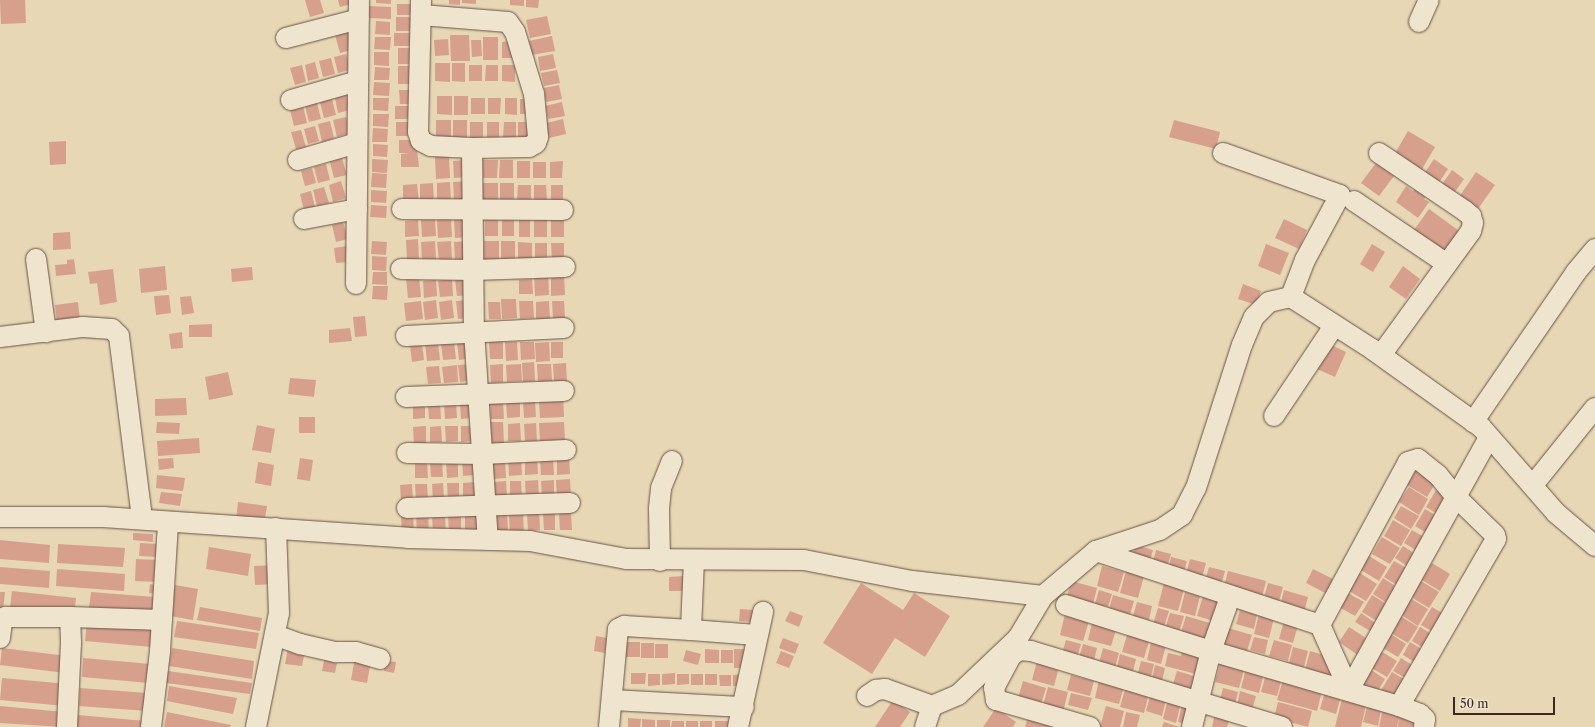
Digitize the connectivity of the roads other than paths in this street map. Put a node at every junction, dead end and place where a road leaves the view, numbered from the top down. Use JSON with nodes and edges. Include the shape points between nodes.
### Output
{"nodes":[{"id":1,"x":1429,"y":0,"type":"edge"},
{"id":2,"x":421,"y":7,"type":"edge"},
{"id":3,"x":359,"y":10,"type":"edge"},
{"id":4,"x":1419,"y":22,"type":"dead end"},
{"id":5,"x":286,"y":38,"type":"dead end"},
{"id":6,"x":358,"y":81,"type":"junction"},
{"id":7,"x":291,"y":100,"type":"dead end"},
{"id":8,"x":358,"y":143,"type":"junction"},
{"id":9,"x":472,"y":148,"type":"junction"},
{"id":10,"x":1223,"y":153,"type":"dead end"},
{"id":11,"x":1379,"y":153,"type":"dead end"},
{"id":12,"x":298,"y":160,"type":"dead end"},
{"id":13,"x":1354,"y":201,"type":"dead end"},
{"id":14,"x":402,"y":209,"type":"dead end"},
{"id":15,"x":357,"y":210,"type":"junction"},
{"id":16,"x":563,"y":210,"type":"dead end"},
{"id":17,"x":472,"y":211,"type":"junction"},
{"id":18,"x":304,"y":220,"type":"dead end"},
{"id":19,"x":1595,"y":249,"type":"edge"},
{"id":20,"x":36,"y":259,"type":"dead end"},
{"id":21,"x":1447,"y":264,"type":"junction"},
{"id":22,"x":565,"y":266,"type":"dead end"},
{"id":23,"x":401,"y":269,"type":"dead end"},
{"id":24,"x":474,"y":270,"type":"junction"},
{"id":25,"x":356,"y":284,"type":"dead end"},
{"id":26,"x":1291,"y":297,"type":"junction"},
{"id":27,"x":1334,"y":326,"type":"junction"},
{"id":28,"x":564,"y":328,"type":"dead end"},
{"id":29,"x":474,"y":331,"type":"junction"},
{"id":30,"x":46,"y":332,"type":"junction"},
{"id":31,"x":406,"y":336,"type":"dead end"},
{"id":32,"x":0,"y":337,"type":"edge"},
{"id":33,"x":1381,"y":355,"type":"junction"},
{"id":34,"x":564,"y":391,"type":"dead end"},
{"id":35,"x":479,"y":394,"type":"junction"},
{"id":36,"x":406,"y":397,"type":"dead end"},
{"id":37,"x":1595,"y":408,"type":"edge"},
{"id":38,"x":1274,"y":416,"type":"dead end"},
{"id":39,"x":1473,"y":422,"type":"junction"},
{"id":40,"x":1488,"y":437,"type":"junction"},
{"id":41,"x":566,"y":450,"type":"dead end"},
{"id":42,"x":407,"y":453,"type":"dead end"},
{"id":43,"x":483,"y":454,"type":"junction"},
{"id":44,"x":672,"y":461,"type":"dead end"},
{"id":45,"x":1533,"y":485,"type":"junction"},
{"id":46,"x":1456,"y":497,"type":"junction"},
{"id":47,"x":570,"y":503,"type":"dead end"},
{"id":48,"x":486,"y":507,"type":"junction"},
{"id":49,"x":408,"y":508,"type":"dead end"},
{"id":50,"x":0,"y":517,"type":"edge"},
{"id":51,"x":142,"y":519,"type":"junction"},
{"id":52,"x":168,"y":523,"type":"junction"},
{"id":53,"x":276,"y":528,"type":"junction"},
{"id":54,"x":488,"y":540,"type":"junction"},
{"id":55,"x":1595,"y":546,"type":"edge"},
{"id":56,"x":1096,"y":551,"type":"junction"},
{"id":57,"x":694,"y":560,"type":"junction"},
{"id":58,"x":660,"y":561,"type":"junction"},
{"id":59,"x":1043,"y":596,"type":"junction"},
{"id":60,"x":1230,"y":597,"type":"junction"},
{"id":61,"x":1066,"y":605,"type":"dead end"},
{"id":62,"x":763,"y":612,"type":"dead end"},
{"id":63,"x":70,"y":617,"type":"junction"},
{"id":64,"x":162,"y":620,"type":"junction"},
{"id":65,"x":1320,"y":625,"type":"junction"},
{"id":66,"x":691,"y":630,"type":"junction"},
{"id":67,"x":275,"y":635,"type":"junction"},
{"id":68,"x":756,"y":635,"type":"junction"},
{"id":69,"x":0,"y":638,"type":"edge"},
{"id":70,"x":1211,"y":651,"type":"junction"},
{"id":71,"x":380,"y":660,"type":"dead end"},
{"id":72,"x":1349,"y":690,"type":"junction"},
{"id":73,"x":867,"y":696,"type":"dead end"},
{"id":74,"x":612,"y":700,"type":"junction"},
{"id":75,"x":1199,"y":703,"type":"junction"},
{"id":76,"x":932,"y":706,"type":"junction"},
{"id":77,"x":1399,"y":706,"type":"junction"},
{"id":78,"x":744,"y":707,"type":"junction"},
{"id":79,"x":67,"y":727,"type":"edge"},
{"id":80,"x":151,"y":727,"type":"edge"},
{"id":81,"x":256,"y":727,"type":"edge"},
{"id":82,"x":609,"y":727,"type":"edge"},
{"id":83,"x":738,"y":727,"type":"edge"},
{"id":84,"x":926,"y":727,"type":"edge"},
{"id":85,"x":1090,"y":727,"type":"edge"},
{"id":86,"x":1192,"y":727,"type":"edge"},
{"id":87,"x":1282,"y":727,"type":"edge"},
{"id":88,"x":1424,"y":727,"type":"edge"}],
"edges":[{"from":1,"to":4,"type":"street"},
{"from":2,"to":9,"type":"street","via":[[419,137],[431,146]]},
{"from":2,"to":9,"type":"street","via":[[502,20],[508,22],[515,32],[534,94],[537,141],[529,148]]},
{"from":3,"to":5,"type":"street"},
{"from":3,"to":6,"type":"street"},
{"from":6,"to":7,"type":"street"},
{"from":6,"to":8,"type":"street"},
{"from":8,"to":12,"type":"street"},
{"from":8,"to":15,"type":"street"},
{"from":9,"to":17,"type":"street"},
{"from":10,"to":26,"type":"street","via":[[1340,195],[1305,260]]},
{"from":11,"to":21,"type":"street","via":[[1471,216],[1471,231]]},
{"from":13,"to":21,"type":"street"},
{"from":14,"to":17,"type":"street"},
{"from":15,"to":18,"type":"street"},
{"from":15,"to":25,"type":"street"},
{"from":16,"to":17,"type":"street"},
{"from":17,"to":24,"type":"street"},
{"from":19,"to":39,"type":"street","via":[[1576,272]]},
{"from":20,"to":30,"type":"street"},
{"from":21,"to":33,"type":"street"},
{"from":22,"to":24,"type":"street"},
{"from":23,"to":24,"type":"street"},
{"from":24,"to":29,"type":"street"},
{"from":26,"to":27,"type":"street"},
{"from":26,"to":56,"type":"street","via":[[1269,302],[1254,317],[1242,345],[1196,488],[1182,515],[1160,530]]},
{"from":27,"to":33,"type":"street"},
{"from":27,"to":38,"type":"street"},
{"from":28,"to":29,"type":"street"},
{"from":29,"to":31,"type":"street"},
{"from":29,"to":35,"type":"street"},
{"from":30,"to":32,"type":"street"},
{"from":30,"to":51,"type":"street","via":[[105,328],[118,336]]},
{"from":33,"to":39,"type":"street"},
{"from":34,"to":35,"type":"street"},
{"from":35,"to":36,"type":"street"},
{"from":35,"to":43,"type":"street"},
{"from":37,"to":45,"type":"street"},
{"from":39,"to":40,"type":"street"},
{"from":40,"to":45,"type":"street"},
{"from":40,"to":46,"type":"street"},
{"from":41,"to":43,"type":"street"},
{"from":42,"to":43,"type":"street"},
{"from":43,"to":48,"type":"street"},
{"from":44,"to":58,"type":"street","via":[[661,488]]},
{"from":45,"to":55,"type":"street","via":[[1572,529]]},
{"from":46,"to":65,"type":"street","via":[[1438,475],[1421,460],[1410,460]]},
{"from":46,"to":72,"type":"street"},
{"from":46,"to":77,"type":"street","via":[[1495,535],[1496,539]]},
{"from":47,"to":48,"type":"street"},
{"from":48,"to":49,"type":"street"},
{"from":48,"to":54,"type":"street"},
{"from":50,"to":51,"type":"street"},
{"from":51,"to":52,"type":"street"},
{"from":52,"to":53,"type":"street"},
{"from":52,"to":64,"type":"street"},
{"from":53,"to":54,"type":"street","via":[[408,538]]},
{"from":53,"to":67,"type":"street","via":[[279,598]]},
{"from":54,"to":58,"type":"street","via":[[530,541],[601,556]]},
{"from":56,"to":59,"type":"street"},
{"from":56,"to":60,"type":"street"},
{"from":57,"to":58,"type":"street"},
{"from":57,"to":59,"type":"street","via":[[804,560],[912,581]]},
{"from":57,"to":66,"type":"street"},
{"from":59,"to":76,"type":"street","via":[[1018,638],[958,694]]},
{"from":60,"to":65,"type":"street"},
{"from":60,"to":70,"type":"street"},
{"from":61,"to":70,"type":"street"},
{"from":62,"to":68,"type":"street"},
{"from":63,"to":64,"type":"street"},
{"from":63,"to":69,"type":"street","via":[[5,617]]},
{"from":63,"to":79,"type":"street"},
{"from":64,"to":80,"type":"street"},
{"from":65,"to":72,"type":"street"},
{"from":66,"to":68,"type":"street"},
{"from":66,"to":74,"type":"street","via":[[624,626],[618,629]]},
{"from":67,"to":71,"type":"street","via":[[300,644],[336,652],[356,652]]},
{"from":67,"to":81,"type":"street"},
{"from":68,"to":78,"type":"street"},
{"from":70,"to":72,"type":"street"},
{"from":70,"to":75,"type":"street"},
{"from":72,"to":77,"type":"street"},
{"from":73,"to":76,"type":"street","via":[[876,690],[885,689]]},
{"from":74,"to":78,"type":"street"},
{"from":74,"to":82,"type":"street"},
{"from":75,"to":85,"type":"street","via":[[1031,651],[1019,650],[1011,656],[994,688],[996,700]]},
{"from":75,"to":86,"type":"street"},
{"from":75,"to":87,"type":"street"},
{"from":76,"to":84,"type":"street"},
{"from":77,"to":88,"type":"street","via":[[1420,714],[1425,720]]},
{"from":78,"to":83,"type":"street"}]}
